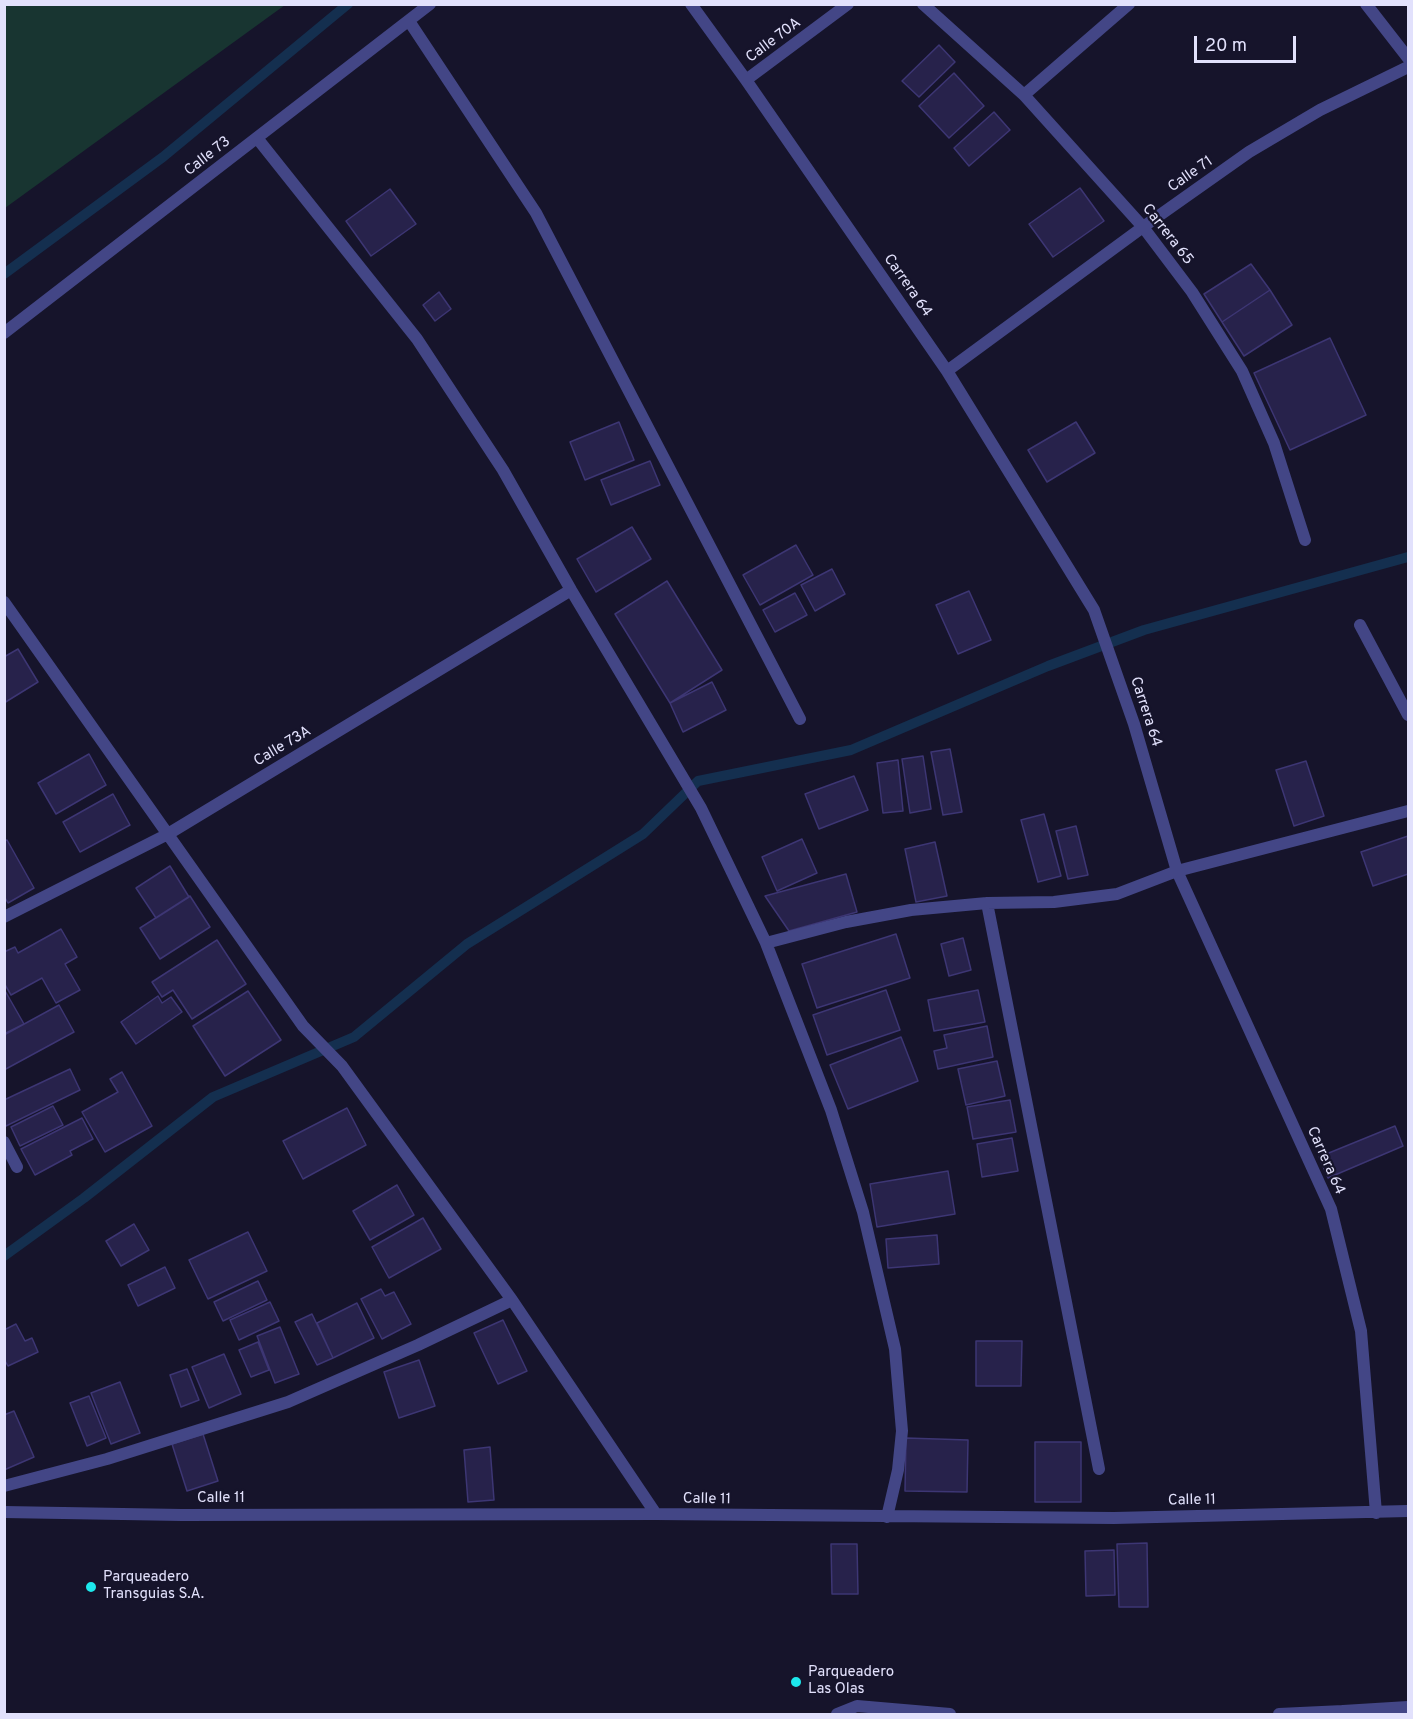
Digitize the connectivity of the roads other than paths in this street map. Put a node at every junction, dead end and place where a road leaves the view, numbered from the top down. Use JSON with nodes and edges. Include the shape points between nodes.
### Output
{"nodes":[{"id":1,"x":430,"y":4,"type":"edge"},
{"id":2,"x":691,"y":4,"type":"edge"},
{"id":3,"x":848,"y":4,"type":"edge"},
{"id":4,"x":922,"y":4,"type":"edge"},
{"id":5,"x":1129,"y":4,"type":"edge"},
{"id":6,"x":1366,"y":4,"type":"edge"},
{"id":7,"x":409,"y":21,"type":"junction"},
{"id":8,"x":1408,"y":58,"type":"edge"},
{"id":9,"x":1408,"y":67,"type":"edge"},
{"id":10,"x":746,"y":80,"type":"junction"},
{"id":11,"x":1024,"y":95,"type":"junction"},
{"id":12,"x":257,"y":138,"type":"junction"},
{"id":13,"x":1143,"y":227,"type":"junction"},
{"id":14,"x":4,"y":333,"type":"edge"},
{"id":15,"x":946,"y":371,"type":"junction"},
{"id":16,"x":1305,"y":540,"type":"dead end"},
{"id":17,"x":571,"y":590,"type":"junction"},
{"id":18,"x":4,"y":602,"type":"edge"},
{"id":19,"x":1360,"y":626,"type":"dead end"},
{"id":20,"x":1408,"y":715,"type":"edge"},
{"id":21,"x":800,"y":719,"type":"dead end"},
{"id":22,"x":1408,"y":811,"type":"edge"},
{"id":23,"x":168,"y":834,"type":"junction"},
{"id":24,"x":1177,"y":871,"type":"junction"},
{"id":25,"x":987,"y":903,"type":"junction"},
{"id":26,"x":4,"y":917,"type":"edge"},
{"id":27,"x":766,"y":943,"type":"junction"},
{"id":28,"x":4,"y":1142,"type":"edge"},
{"id":29,"x":17,"y":1167,"type":"dead end"},
{"id":30,"x":512,"y":1300,"type":"junction"},
{"id":31,"x":1099,"y":1469,"type":"dead end"},
{"id":32,"x":4,"y":1486,"type":"edge"},
{"id":33,"x":1408,"y":1511,"type":"edge"},
{"id":34,"x":4,"y":1512,"type":"edge"},
{"id":35,"x":1376,"y":1513,"type":"junction"},
{"id":36,"x":656,"y":1514,"type":"junction"},
{"id":37,"x":887,"y":1517,"type":"junction"},
{"id":38,"x":1408,"y":1707,"type":"edge"},
{"id":39,"x":1343,"y":1713,"type":"edge"},
{"id":40,"x":837,"y":1714,"type":"edge"},
{"id":41,"x":950,"y":1714,"type":"edge"},
{"id":42,"x":1279,"y":1714,"type":"edge"}],
"edges":[{"from":1,"to":7,"type":"street","name":"Calle 73"},
{"from":2,"to":10,"type":"street","name":"Carrera 64"},
{"from":3,"to":10,"type":"street","name":"Calle 70A"},
{"from":4,"to":11,"type":"street","name":"Carrera 65"},
{"from":5,"to":11,"type":"street"},
{"from":6,"to":8,"type":"street"},
{"from":7,"to":12,"type":"street","name":"Calle 73"},
{"from":7,"to":21,"type":"street","via":[[536,213]]},
{"from":9,"to":13,"type":"street","name":"Calle 71","via":[[1310,116],[1250,152]]},
{"from":10,"to":15,"type":"street","name":"Carrera 64"},
{"from":11,"to":13,"type":"street","name":"Carrera 65"},
{"from":12,"to":14,"type":"street","name":"Calle 73"},
{"from":12,"to":17,"type":"street","via":[[417,339],[503,470]]},
{"from":13,"to":15,"type":"street","name":"Calle 71"},
{"from":13,"to":16,"type":"street","name":"Carrera 65","via":[[1192,292],[1242,371],[1274,442]]},
{"from":15,"to":24,"type":"street","name":"Carrera 64","via":[[1094,610],[1134,724]]},
{"from":17,"to":23,"type":"street","name":"Calle 73A"},
{"from":17,"to":27,"type":"street","via":[[701,808]]},
{"from":18,"to":23,"type":"street"},
{"from":19,"to":20,"type":"street"},
{"from":22,"to":24,"type":"street"},
{"from":23,"to":26,"type":"street","name":"Calle 73A"},
{"from":23,"to":30,"type":"street","via":[[303,1026],[342,1066]]},
{"from":24,"to":25,"type":"street","via":[[1117,894],[1054,902]]},
{"from":24,"to":35,"type":"street","name":"Carrera 64","via":[[1330,1209],[1361,1331]]},
{"from":25,"to":27,"type":"street","via":[[911,910]]},
{"from":25,"to":31,"type":"street"},
{"from":27,"to":37,"type":"street","via":[[831,1110],[863,1212],[895,1348],[902,1431]]},
{"from":28,"to":29,"type":"street"},
{"from":30,"to":32,"type":"street","via":[[288,1402],[107,1459]]},
{"from":30,"to":36,"type":"street"},
{"from":33,"to":35,"type":"street","name":"Calle 11"},
{"from":34,"to":36,"type":"street","name":"Calle 11"},
{"from":35,"to":37,"type":"street","name":"Calle 11"},
{"from":36,"to":37,"type":"street","name":"Calle 11"},
{"from":38,"to":39,"type":"street"},
{"from":39,"to":42,"type":"street"},
{"from":40,"to":41,"type":"street","via":[[856,1706]]}]}
